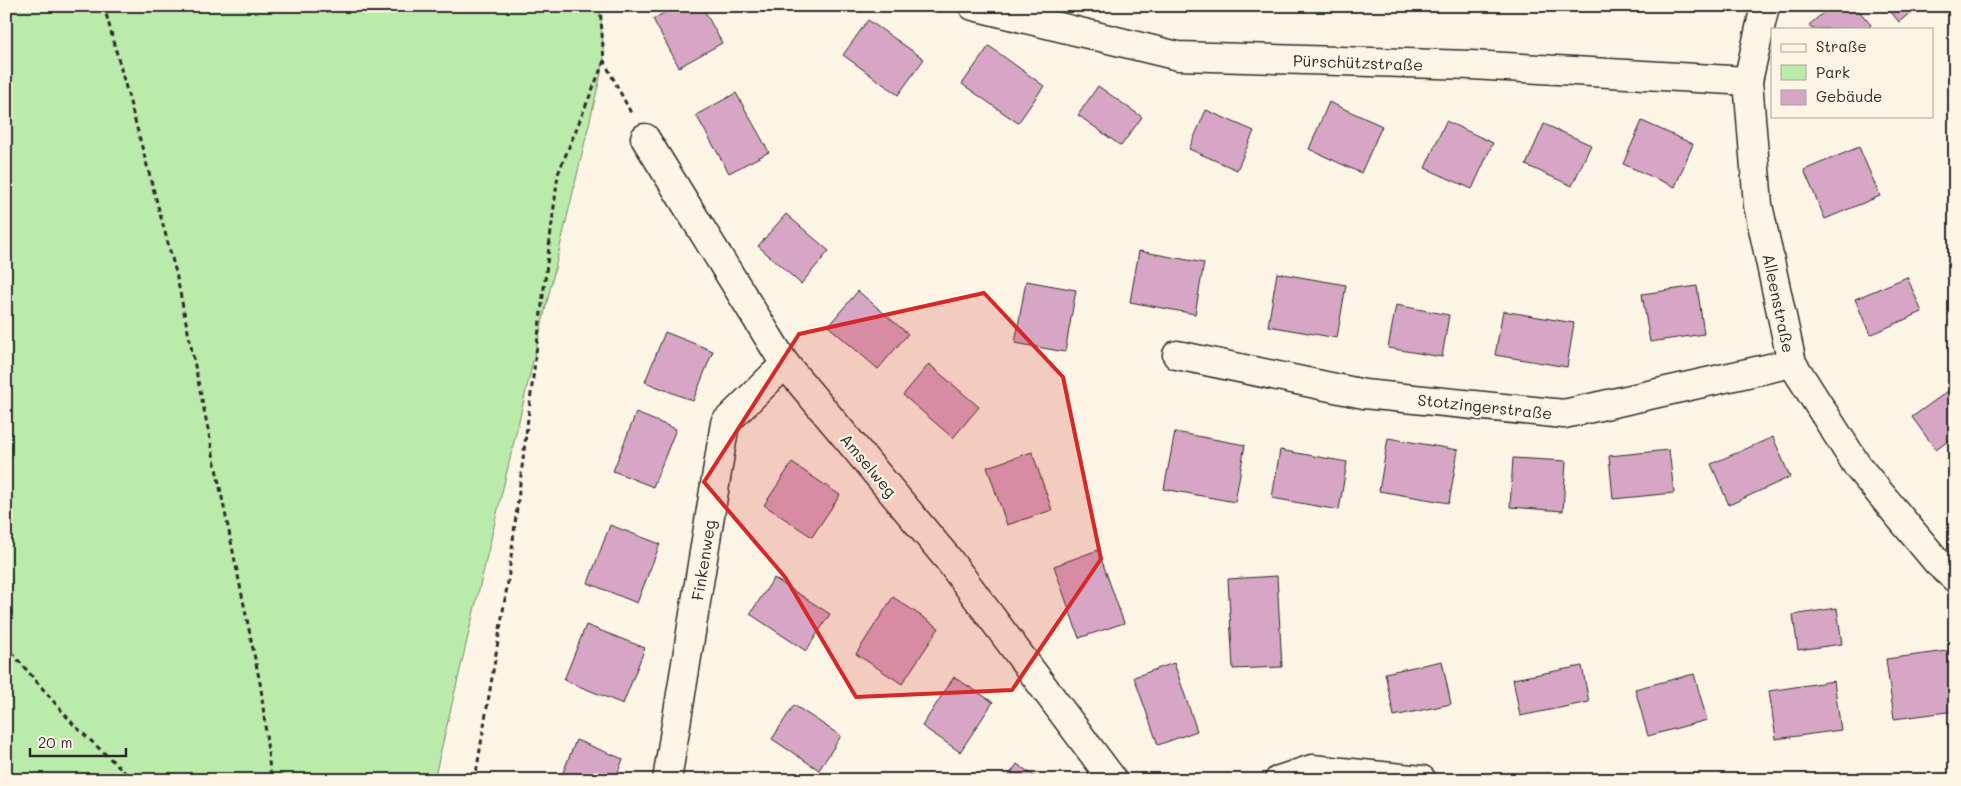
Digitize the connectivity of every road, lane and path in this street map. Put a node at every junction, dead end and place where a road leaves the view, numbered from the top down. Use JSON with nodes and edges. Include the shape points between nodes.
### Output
{"nodes":[{"id":1,"x":104,"y":6,"type":"edge"},
{"id":2,"x":600,"y":6,"type":"edge"},
{"id":3,"x":973,"y":6,"type":"edge"},
{"id":4,"x":1765,"y":6,"type":"edge"},
{"id":5,"x":604,"y":62,"type":"junction"},
{"id":6,"x":1748,"y":81,"type":"junction"},
{"id":7,"x":645,"y":138,"type":"joint"},
{"id":8,"x":1177,"y":355,"type":"dead end"},
{"id":9,"x":1792,"y":363,"type":"junction"},
{"id":10,"x":785,"y":364,"type":"junction"},
{"id":11,"x":1955,"y":578,"type":"edge"},
{"id":12,"x":6,"y":646,"type":"edge"},
{"id":13,"x":133,"y":780,"type":"edge"},
{"id":14,"x":271,"y":780,"type":"edge"},
{"id":15,"x":475,"y":780,"type":"edge"},
{"id":16,"x":668,"y":780,"type":"edge"},
{"id":17,"x":1113,"y":780,"type":"edge"},
{"id":18,"x":1279,"y":780,"type":"edge"},
{"id":19,"x":1422,"y":780,"type":"edge"}],
"edges":[{"from":1,"to":14,"type":"path","via":[[176,273],[261,688]]},
{"from":2,"to":5,"type":"path"},
{"from":3,"to":6,"type":"street","name":"Pürschützstraße","via":[[1178,56],[1472,65]]},
{"from":4,"to":6,"type":"street","name":"Alleenstraße"},
{"from":5,"to":7,"type":"path"},
{"from":5,"to":15,"type":"path","via":[[558,174],[508,581]]},
{"from":6,"to":9,"type":"street","name":"Alleenstraße","via":[[1758,205]]},
{"from":7,"to":10,"type":"street","name":"Amselweg"},
{"from":8,"to":9,"type":"street","name":"Stotzingerstraße","via":[[1364,394],[1564,414]]},
{"from":9,"to":11,"type":"street","name":"Alleenstraße","via":[[1858,467]]},
{"from":10,"to":16,"type":"street","name":"Finkenweg","via":[[725,423]]},
{"from":10,"to":17,"type":"street","name":"Amselweg","via":[[948,559]]},
{"from":12,"to":13,"type":"path","via":[[73,724]]},
{"from":18,"to":19,"type":"street","via":[[1312,769]]}]}
